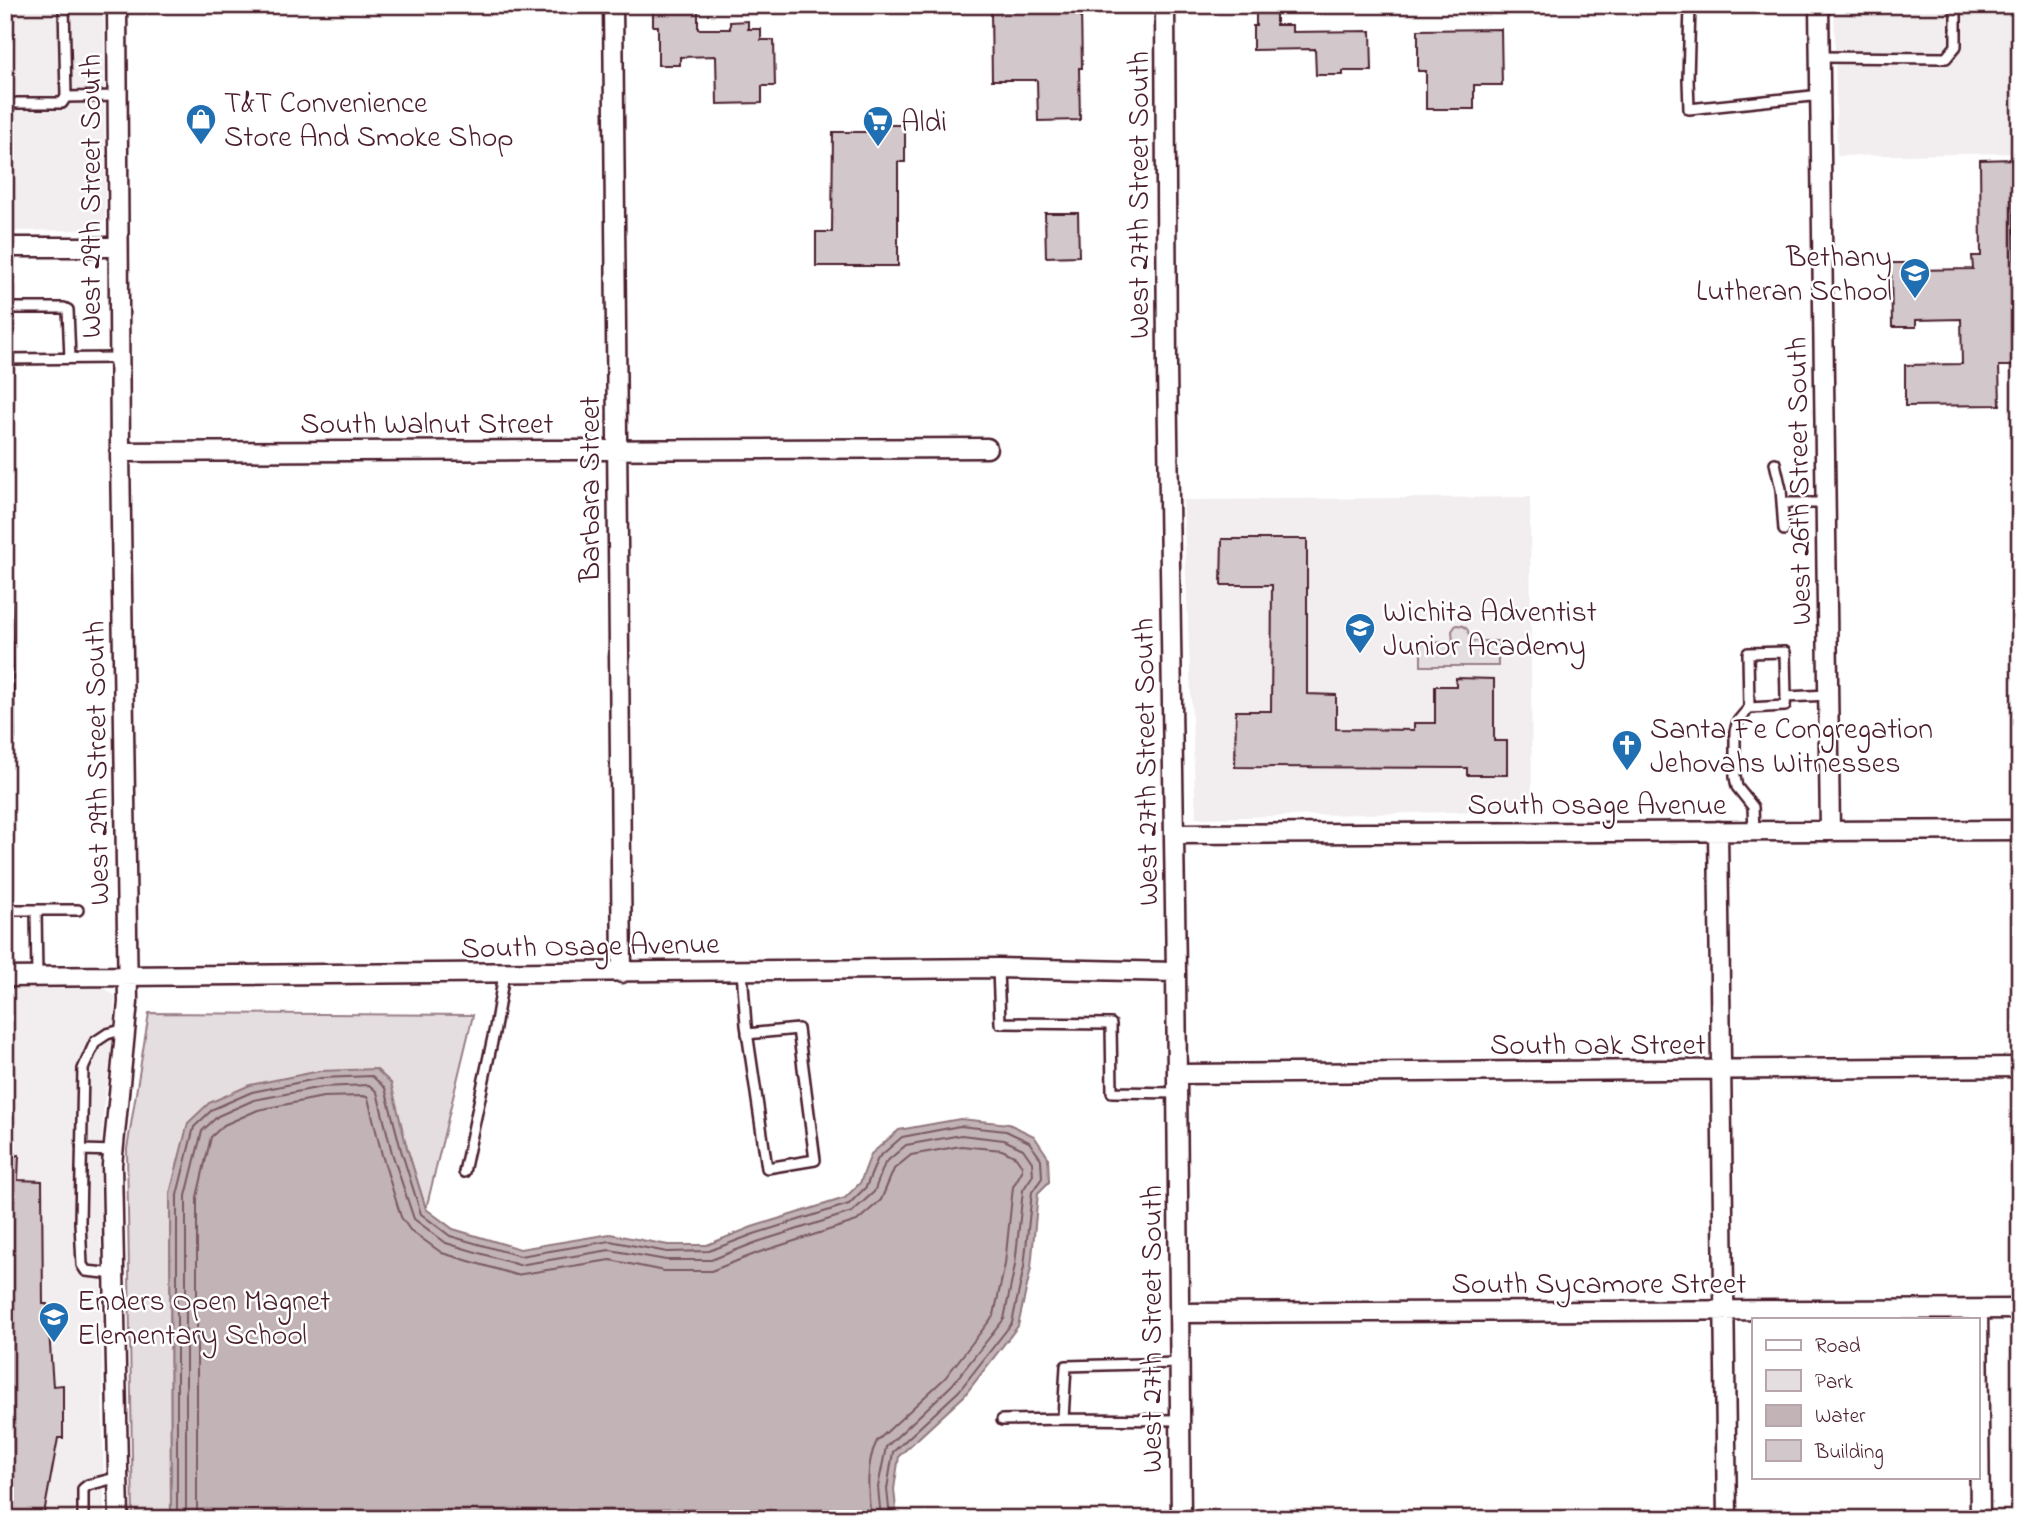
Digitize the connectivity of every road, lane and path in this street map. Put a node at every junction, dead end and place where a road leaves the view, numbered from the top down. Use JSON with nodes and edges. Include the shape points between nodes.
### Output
{"nodes":[{"id":1,"x":64,"y":5,"type":"edge"},
{"id":2,"x":117,"y":5,"type":"edge"},
{"id":3,"x":613,"y":5,"type":"edge"},
{"id":4,"x":1164,"y":5,"type":"edge"},
{"id":5,"x":1690,"y":5,"type":"edge"},
{"id":6,"x":1819,"y":5,"type":"edge"},
{"id":7,"x":1956,"y":5,"type":"edge"},
{"id":8,"x":1820,"y":57,"type":"junction"},
{"id":9,"x":1821,"y":95,"type":"junction"},
{"id":10,"x":117,"y":96,"type":"junction"},
{"id":11,"x":66,"y":97,"type":"junction"},
{"id":12,"x":17,"y":103,"type":"dead end"},
{"id":13,"x":5,"y":247,"type":"edge"},
{"id":14,"x":118,"y":247,"type":"junction"},
{"id":15,"x":5,"y":308,"type":"edge"},
{"id":16,"x":70,"y":358,"type":"junction"},
{"id":17,"x":119,"y":358,"type":"junction"},
{"id":18,"x":5,"y":359,"type":"edge"},
{"id":19,"x":987,"y":447,"type":"dead end"},
{"id":20,"x":617,"y":450,"type":"junction"},
{"id":21,"x":120,"y":452,"type":"junction"},
{"id":22,"x":1775,"y":463,"type":"dead end"},
{"id":23,"x":1782,"y":503,"type":"junction"},
{"id":24,"x":1827,"y":503,"type":"junction"},
{"id":25,"x":1784,"y":530,"type":"dead end"},
{"id":26,"x":5,"y":587,"type":"edge"},
{"id":27,"x":1829,"y":695,"type":"junction"},
{"id":28,"x":1786,"y":697,"type":"junction"},
{"id":29,"x":1749,"y":708,"type":"junction"},
{"id":30,"x":5,"y":744,"type":"edge"},
{"id":31,"x":2020,"y":830,"type":"edge"},
{"id":32,"x":1718,"y":831,"type":"junction"},
{"id":33,"x":1754,"y":831,"type":"junction"},
{"id":34,"x":1830,"y":831,"type":"junction"},
{"id":35,"x":1174,"y":834,"type":"junction"},
{"id":36,"x":36,"y":909,"type":"junction"},
{"id":37,"x":78,"y":909,"type":"dead end"},
{"id":38,"x":5,"y":910,"type":"edge"},
{"id":39,"x":998,"y":968,"type":"junction"},
{"id":40,"x":742,"y":971,"type":"junction"},
{"id":41,"x":1176,"y":972,"type":"junction"},
{"id":42,"x":622,"y":973,"type":"junction"},
{"id":43,"x":504,"y":974,"type":"junction"},
{"id":44,"x":5,"y":977,"type":"edge"},
{"id":45,"x":37,"y":977,"type":"junction"},
{"id":46,"x":127,"y":977,"type":"junction"},
{"id":47,"x":125,"y":1029,"type":"junction"},
{"id":48,"x":747,"y":1034,"type":"junction"},
{"id":49,"x":2020,"y":1068,"type":"edge"},
{"id":50,"x":1722,"y":1071,"type":"junction"},
{"id":51,"x":1177,"y":1074,"type":"junction"},
{"id":52,"x":1177,"y":1093,"type":"junction"},
{"id":53,"x":82,"y":1150,"type":"junction"},
{"id":54,"x":114,"y":1151,"type":"junction"},
{"id":55,"x":464,"y":1172,"type":"dead end"},
{"id":56,"x":115,"y":1274,"type":"junction"},
{"id":57,"x":2020,"y":1309,"type":"edge"},
{"id":58,"x":1978,"y":1310,"type":"junction"},
{"id":59,"x":1725,"y":1311,"type":"junction"},
{"id":60,"x":1179,"y":1312,"type":"junction"},
{"id":61,"x":1978,"y":1318,"type":"edge"},
{"id":62,"x":1179,"y":1363,"type":"junction"},
{"id":63,"x":1063,"y":1419,"type":"junction"},
{"id":64,"x":1002,"y":1420,"type":"dead end"},
{"id":65,"x":1180,"y":1420,"type":"junction"},
{"id":66,"x":119,"y":1477,"type":"junction"},
{"id":67,"x":1980,"y":1478,"type":"edge"},
{"id":68,"x":83,"y":1519,"type":"edge"},
{"id":69,"x":120,"y":1519,"type":"edge"},
{"id":70,"x":1181,"y":1519,"type":"edge"},
{"id":71,"x":1727,"y":1519,"type":"edge"},
{"id":72,"x":1980,"y":1519,"type":"edge"}],
"edges":[{"from":1,"to":11,"type":"lane"},
{"from":2,"to":10,"type":"street","name":"West 29th Street South"},
{"from":3,"to":20,"type":"street","name":"Barbara Street"},
{"from":4,"to":35,"type":"street","name":"West 27th Street South"},
{"from":5,"to":9,"type":"lane","via":[[1689,109]]},
{"from":6,"to":8,"type":"street","name":"West 26th Street South"},
{"from":7,"to":8,"type":"lane","via":[[1956,46],[1946,58]]},
{"from":8,"to":9,"type":"street","name":"West 26th Street South"},
{"from":9,"to":24,"type":"street","name":"West 26th Street South"},
{"from":10,"to":11,"type":"lane"},
{"from":10,"to":14,"type":"street","name":"West 29th Street South"},
{"from":11,"to":12,"type":"lane","via":[[62,103]]},
{"from":13,"to":14,"type":"street"},
{"from":14,"to":17,"type":"street","name":"West 29th Street South"},
{"from":15,"to":16,"type":"lane","via":[[68,310]]},
{"from":16,"to":17,"type":"lane"},
{"from":16,"to":18,"type":"lane"},
{"from":17,"to":21,"type":"street","name":"West 29th Street South"},
{"from":19,"to":20,"type":"street","name":"South Walnut Street"},
{"from":20,"to":21,"type":"street","name":"South Walnut Street"},
{"from":20,"to":42,"type":"street","name":"Barbara Street"},
{"from":21,"to":46,"type":"street","name":"West 29th Street South"},
{"from":22,"to":23,"type":"lane"},
{"from":23,"to":24,"type":"lane"},
{"from":23,"to":25,"type":"lane"},
{"from":24,"to":27,"type":"street","name":"West 26th Street South"},
{"from":26,"to":30,"type":"lane","via":[[9,737]]},
{"from":27,"to":28,"type":"lane"},
{"from":27,"to":34,"type":"street","name":"West 26th Street South"},
{"from":28,"to":29,"type":"lane","via":[[1785,706]]},
{"from":28,"to":29,"type":"lane","via":[[1785,652],[1748,653]]},
{"from":29,"to":33,"type":"lane","via":[[1735,731],[1735,769],[1737,787],[1753,807]]},
{"from":31,"to":34,"type":"street","name":"South Osage Avenue"},
{"from":32,"to":33,"type":"street","name":"South Osage Avenue"},
{"from":32,"to":35,"type":"street","name":"South Osage Avenue"},
{"from":32,"to":50,"type":"street"},
{"from":33,"to":34,"type":"street","name":"South Osage Avenue"},
{"from":35,"to":41,"type":"street","name":"West 27th Street South"},
{"from":36,"to":37,"type":"lane"},
{"from":36,"to":38,"type":"lane"},
{"from":36,"to":45,"type":"lane"},
{"from":39,"to":40,"type":"street","name":"South Osage Avenue"},
{"from":39,"to":41,"type":"street","name":"South Osage Avenue"},
{"from":39,"to":52,"type":"lane","via":[[1000,1023],[1111,1024],[1112,1092]]},
{"from":40,"to":42,"type":"street","name":"South Osage Avenue"},
{"from":40,"to":48,"type":"lane"},
{"from":41,"to":51,"type":"street","name":"West 27th Street South"},
{"from":42,"to":43,"type":"street","name":"South Osage Avenue"},
{"from":43,"to":46,"type":"street","name":"South Osage Avenue"},
{"from":43,"to":55,"type":"lane"},
{"from":44,"to":45,"type":"street","name":"South Osage Avenue"},
{"from":45,"to":46,"type":"street","name":"South Osage Avenue"},
{"from":46,"to":47,"type":"street","name":"West 29th Street South"},
{"from":47,"to":53,"type":"lane","via":[[95,1042],[83,1069]]},
{"from":47,"to":54,"type":"street","name":"West 29th Street South"},
{"from":48,"to":48,"type":"lane","via":[[766,1168],[815,1160],[798,1029]]},
{"from":49,"to":50,"type":"street","name":"South Oak Street"},
{"from":50,"to":51,"type":"street","name":"South Oak Street"},
{"from":50,"to":59,"type":"street"},
{"from":51,"to":52,"type":"street","name":"West 27th Street South"},
{"from":52,"to":60,"type":"street","name":"West 27th Street South"},
{"from":53,"to":54,"type":"lane"},
{"from":53,"to":56,"type":"lane","via":[[82,1265],[86,1271]]},
{"from":54,"to":56,"type":"street","name":"West 29th Street South"},
{"from":56,"to":66,"type":"street","name":"West 29th Street South"},
{"from":57,"to":58,"type":"street","name":"South Sycamore Street"},
{"from":58,"to":59,"type":"street","name":"South Sycamore Street"},
{"from":58,"to":61,"type":"street"},
{"from":59,"to":60,"type":"street","name":"South Sycamore Street"},
{"from":59,"to":71,"type":"street"},
{"from":60,"to":62,"type":"street","name":"West 27th Street South"},
{"from":62,"to":63,"type":"lane","via":[[1066,1366]]},
{"from":62,"to":65,"type":"street","name":"West 27th Street South"},
{"from":63,"to":64,"type":"lane"},
{"from":63,"to":65,"type":"lane"},
{"from":65,"to":70,"type":"street","name":"West 27th Street South"},
{"from":66,"to":68,"type":"lane","via":[[83,1489]]},
{"from":66,"to":69,"type":"street","name":"West 29th Street South"},
{"from":67,"to":72,"type":"street"}]}
